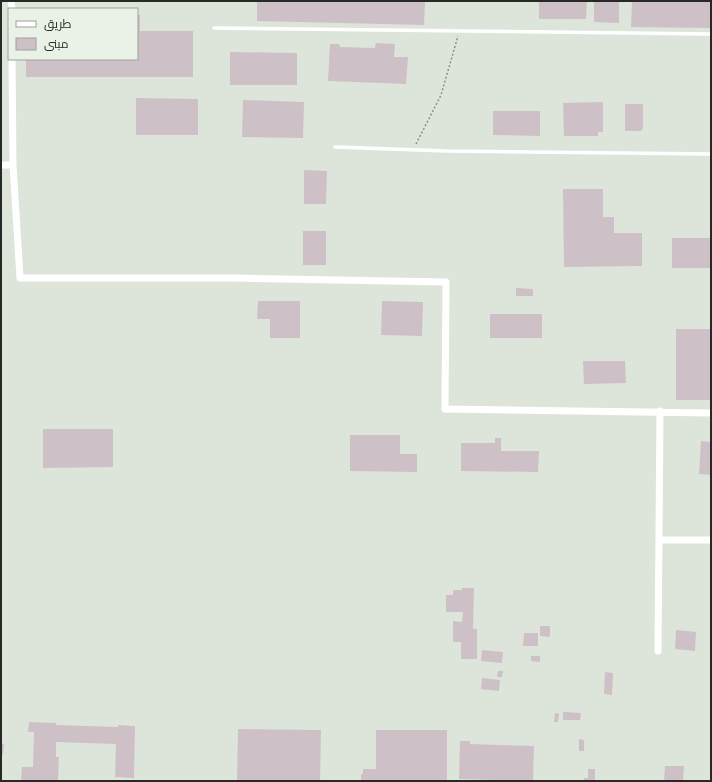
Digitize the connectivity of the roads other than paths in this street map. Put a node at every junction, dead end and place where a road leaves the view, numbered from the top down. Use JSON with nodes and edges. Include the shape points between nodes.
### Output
{"nodes":[{"id":1,"x":214,"y":28,"type":"dead end"},
{"id":2,"x":711,"y":34,"type":"edge"},
{"id":3,"x":12,"y":60,"type":"edge"},
{"id":4,"x":335,"y":147,"type":"dead end"},
{"id":5,"x":711,"y":154,"type":"edge"},
{"id":6,"x":1,"y":165,"type":"edge"},
{"id":7,"x":13,"y":165,"type":"junction"},
{"id":8,"x":660,"y":411,"type":"junction"},
{"id":9,"x":711,"y":412,"type":"edge"},
{"id":10,"x":659,"y":540,"type":"junction"},
{"id":11,"x":711,"y":540,"type":"edge"},
{"id":12,"x":658,"y":650,"type":"dead end"}],
"edges":[{"from":1,"to":2,"type":"lane"},
{"from":3,"to":7,"type":"street"},
{"from":4,"to":5,"type":"lane"},
{"from":6,"to":7,"type":"street"},
{"from":7,"to":8,"type":"street","via":[[20,278],[446,282],[445,409]]},
{"from":8,"to":9,"type":"street"},
{"from":8,"to":10,"type":"street"},
{"from":10,"to":11,"type":"street"},
{"from":10,"to":12,"type":"street"}]}
